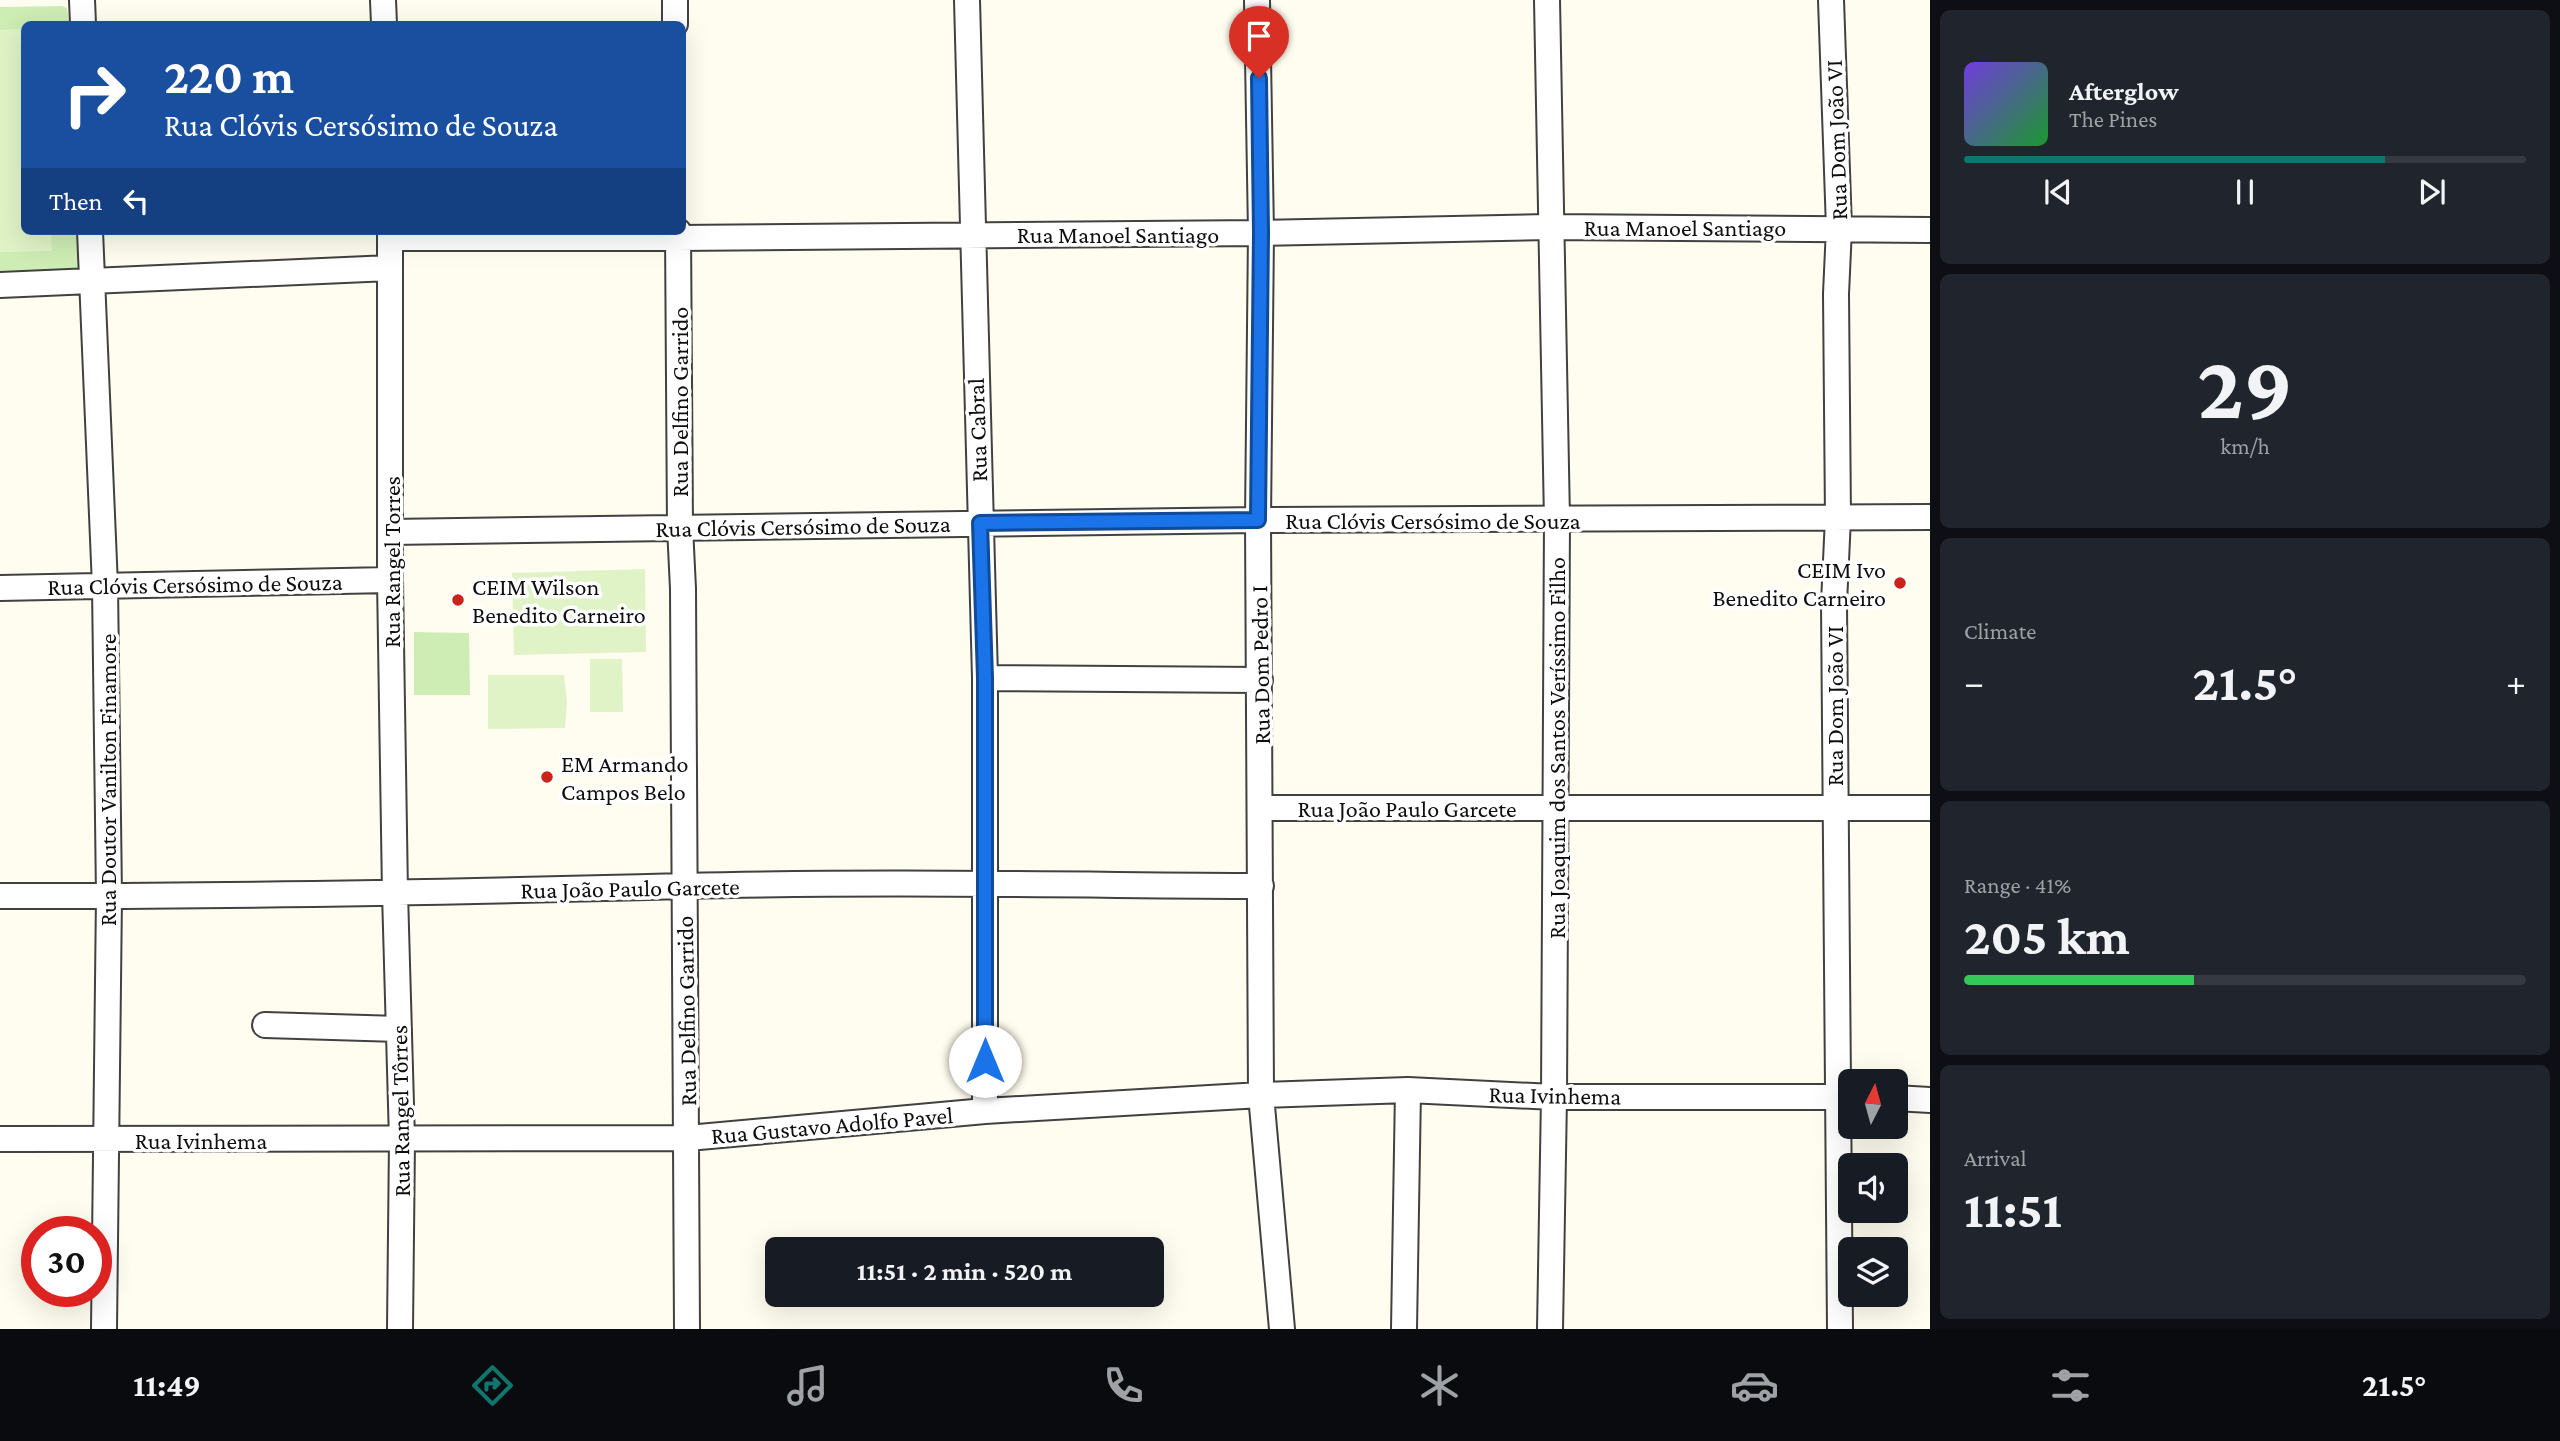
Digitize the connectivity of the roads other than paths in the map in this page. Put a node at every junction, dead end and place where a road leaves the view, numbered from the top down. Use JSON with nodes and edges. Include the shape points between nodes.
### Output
{"nodes":[{"id":1,"x":82,"y":0,"type":"edge"},
{"id":2,"x":383,"y":0,"type":"edge"},
{"id":3,"x":675,"y":0,"type":"edge"},
{"id":4,"x":967,"y":0,"type":"edge"},
{"id":5,"x":1257,"y":0,"type":"edge"},
{"id":6,"x":1547,"y":0,"type":"edge"},
{"id":7,"x":1832,"y":0,"type":"edge"},
{"id":8,"x":83,"y":21,"type":"edge"},
{"id":9,"x":384,"y":21,"type":"edge"},
{"id":10,"x":675,"y":21,"type":"edge"},
{"id":11,"x":1550,"y":227,"type":"junction"},
{"id":12,"x":1839,"y":228,"type":"junction"},
{"id":13,"x":1930,"y":230,"type":"edge"},
{"id":14,"x":1261,"y":233,"type":"junction"},
{"id":15,"x":90,"y":235,"type":"edge"},
{"id":16,"x":390,"y":235,"type":"edge"},
{"id":17,"x":678,"y":235,"type":"edge"},
{"id":18,"x":972,"y":235,"type":"junction"},
{"id":19,"x":390,"y":268,"type":"junction"},
{"id":20,"x":92,"y":282,"type":"junction"},
{"id":21,"x":0,"y":285,"type":"edge"},
{"id":22,"x":1930,"y":517,"type":"edge"},
{"id":23,"x":1838,"y":519,"type":"junction"},
{"id":24,"x":1258,"y":520,"type":"junction"},
{"id":25,"x":1557,"y":520,"type":"junction"},
{"id":26,"x":980,"y":523,"type":"junction"},
{"id":27,"x":680,"y":527,"type":"junction"},
{"id":28,"x":390,"y":532,"type":"junction"},
{"id":29,"x":390,"y":580,"type":"junction"},
{"id":30,"x":106,"y":586,"type":"junction"},
{"id":31,"x":0,"y":588,"type":"edge"},
{"id":32,"x":985,"y":678,"type":"junction"},
{"id":33,"x":1260,"y":680,"type":"junction"},
{"id":34,"x":1556,"y":807,"type":"junction"},
{"id":35,"x":1834,"y":807,"type":"junction"},
{"id":36,"x":1261,"y":808,"type":"junction"},
{"id":37,"x":1930,"y":808,"type":"edge"},
{"id":38,"x":986,"y":884,"type":"junction"},
{"id":39,"x":683,"y":886,"type":"junction"},
{"id":40,"x":1261,"y":886,"type":"junction"},
{"id":41,"x":395,"y":893,"type":"junction"},
{"id":42,"x":0,"y":896,"type":"edge"},
{"id":43,"x":108,"y":896,"type":"junction"},
{"id":44,"x":265,"y":1025,"type":"dead end"},
{"id":45,"x":399,"y":1030,"type":"junction"},
{"id":46,"x":1842,"y":1069,"type":"edge"},
{"id":47,"x":1408,"y":1090,"type":"junction"},
{"id":48,"x":1261,"y":1095,"type":"junction"},
{"id":49,"x":1838,"y":1096,"type":"edge"},
{"id":50,"x":1554,"y":1097,"type":"junction"},
{"id":51,"x":1908,"y":1099,"type":"edge"},
{"id":52,"x":1930,"y":1100,"type":"edge"},
{"id":53,"x":985,"y":1111,"type":"junction"},
{"id":54,"x":0,"y":1139,"type":"edge"},
{"id":55,"x":688,"y":1139,"type":"junction"},
{"id":56,"x":1842,"y":1139,"type":"edge"},
{"id":57,"x":402,"y":1140,"type":"junction"},
{"id":58,"x":106,"y":1141,"type":"junction"},
{"id":59,"x":104,"y":1329,"type":"edge"},
{"id":60,"x":400,"y":1329,"type":"edge"},
{"id":61,"x":687,"y":1329,"type":"edge"},
{"id":62,"x":1282,"y":1329,"type":"edge"},
{"id":63,"x":1404,"y":1329,"type":"edge"},
{"id":64,"x":1550,"y":1329,"type":"edge"},
{"id":65,"x":1840,"y":1329,"type":"edge"}],
"edges":[{"from":1,"to":8,"type":"street"},
{"from":2,"to":9,"type":"street"},
{"from":3,"to":10,"type":"street"},
{"from":4,"to":18,"type":"street","name":"Rua Cabral"},
{"from":5,"to":14,"type":"street","name":"Rua Dom Pedro I"},
{"from":6,"to":11,"type":"street","name":"Rua Joaquim dos Santos Veríssimo Filho"},
{"from":7,"to":12,"type":"street","name":"Rua Dom João VI"},
{"from":11,"to":12,"type":"street","name":"Rua Manoel Santiago"},
{"from":11,"to":14,"type":"street","name":"Rua Manoel Santiago"},
{"from":11,"to":25,"type":"street","name":"Rua Joaquim dos Santos Veríssimo Filho"},
{"from":12,"to":13,"type":"street","name":"Rua Manoel Santiago"},
{"from":12,"to":23,"type":"street","name":"Rua Dom João VI"},
{"from":14,"to":18,"type":"street","name":"Rua Manoel Santiago"},
{"from":14,"to":24,"type":"street","name":"Rua Dom Pedro I"},
{"from":15,"to":20,"type":"street","name":"Rua Doutor Vanilton Finamore"},
{"from":16,"to":19,"type":"street","name":"Rua Rangel Torres"},
{"from":17,"to":18,"type":"street","name":"Rua Manoel Santiago"},
{"from":17,"to":27,"type":"street","name":"Rua Delfino Garrido"},
{"from":18,"to":26,"type":"street","name":"Rua Cabral"},
{"from":19,"to":20,"type":"street"},
{"from":19,"to":28,"type":"street","name":"Rua Rangel Torres"},
{"from":20,"to":21,"type":"street"},
{"from":20,"to":30,"type":"street","name":"Rua Doutor Vanilton Finamore"},
{"from":22,"to":23,"type":"street","name":"Rua Clóvis Cersósimo de Souza"},
{"from":23,"to":25,"type":"street","name":"Rua Clóvis Cersósimo de Souza"},
{"from":23,"to":35,"type":"street","name":"Rua Dom João VI"},
{"from":24,"to":25,"type":"street","name":"Rua Clóvis Cersósimo de Souza"},
{"from":24,"to":26,"type":"street","name":"Rua Clóvis Cersósimo de Souza"},
{"from":24,"to":33,"type":"street","name":"Rua Dom Pedro I"},
{"from":25,"to":34,"type":"street","name":"Rua Joaquim dos Santos Veríssimo Filho"},
{"from":26,"to":27,"type":"street","name":"Rua Clóvis Cersósimo de Souza"},
{"from":26,"to":32,"type":"street","name":"Rua Cabral"},
{"from":27,"to":28,"type":"street","name":"Rua Clóvis Cersósimo de Souza"},
{"from":27,"to":39,"type":"street","name":"Rua Delfino Garrido"},
{"from":28,"to":29,"type":"street","name":"Rua Rangel Torres"},
{"from":29,"to":30,"type":"street","name":"Rua Clóvis Cersósimo de Souza"},
{"from":29,"to":41,"type":"street","name":"Rua Rangel Torres"},
{"from":30,"to":31,"type":"street","name":"Rua Clóvis Cersósimo de Souza"},
{"from":30,"to":43,"type":"street","name":"Rua Doutor Vanilton Finamore"},
{"from":32,"to":33,"type":"street"},
{"from":32,"to":38,"type":"street","name":"Rua Cabral"},
{"from":33,"to":36,"type":"street","name":"Rua Dom Pedro I"},
{"from":34,"to":35,"type":"street","name":"Rua João Paulo Garcete"},
{"from":34,"to":36,"type":"street","name":"Rua João Paulo Garcete"},
{"from":34,"to":50,"type":"street","name":"Rua Joaquim dos Santos Veríssimo Filho"},
{"from":35,"to":37,"type":"street","name":"Rua João Paulo Garcete"},
{"from":35,"to":46,"type":"street","name":"Rua Dom João VI"},
{"from":36,"to":40,"type":"street","name":"Rua Dom Pedro I"},
{"from":38,"to":39,"type":"street","name":"Rua João Paulo Garcete"},
{"from":38,"to":40,"type":"street","name":"Rua João Paulo Garcete"},
{"from":38,"to":53,"type":"street","name":"Rua Cabral"},
{"from":39,"to":41,"type":"street","name":"Rua João Paulo Garcete"},
{"from":39,"to":55,"type":"street","name":"Rua Delfino Garrido"},
{"from":40,"to":48,"type":"street","name":"Rua Dom Pedro I"},
{"from":41,"to":43,"type":"street","name":"Rua João Paulo Garcete"},
{"from":41,"to":45,"type":"street","name":"Rua Rangel Tôrres"},
{"from":42,"to":43,"type":"street","name":"Rua João Paulo Garcete"},
{"from":43,"to":58,"type":"street","name":"Rua Doutor Vanilton Finamore"},
{"from":44,"to":45,"type":"street"},
{"from":45,"to":57,"type":"street","name":"Rua Rangel Tôrres"},
{"from":47,"to":48,"type":"street","name":"Rua Ivinhema"},
{"from":47,"to":50,"type":"street","name":"Rua Ivinhema"},
{"from":47,"to":63,"type":"street"},
{"from":48,"to":53,"type":"street","name":"Rua Gustavo Adolfo Pavel"},
{"from":48,"to":62,"type":"street","name":"Rua Dom Pedro I"},
{"from":49,"to":50,"type":"street","name":"Rua Ivinhema"},
{"from":50,"to":64,"type":"street","name":"Rua Joaquim dos Santos Veríssimo Filho"},
{"from":51,"to":52,"type":"street"},
{"from":53,"to":55,"type":"street","name":"Rua Gustavo Adolfo Pavel"},
{"from":54,"to":58,"type":"street","name":"Rua Ivinhema"},
{"from":55,"to":57,"type":"street","name":"Rua Gustavo Adolfo Pavel"},
{"from":55,"to":61,"type":"street","name":"Rua Delfino Garrido"},
{"from":56,"to":65,"type":"street","name":"Rua Dom João VI"},
{"from":57,"to":58,"type":"street","name":"Rua Ivinhema"},
{"from":57,"to":60,"type":"street","name":"Rua Rangel Tôrres"},
{"from":58,"to":59,"type":"street","name":"Rua Doutor Vanilton Finamore"}]}
